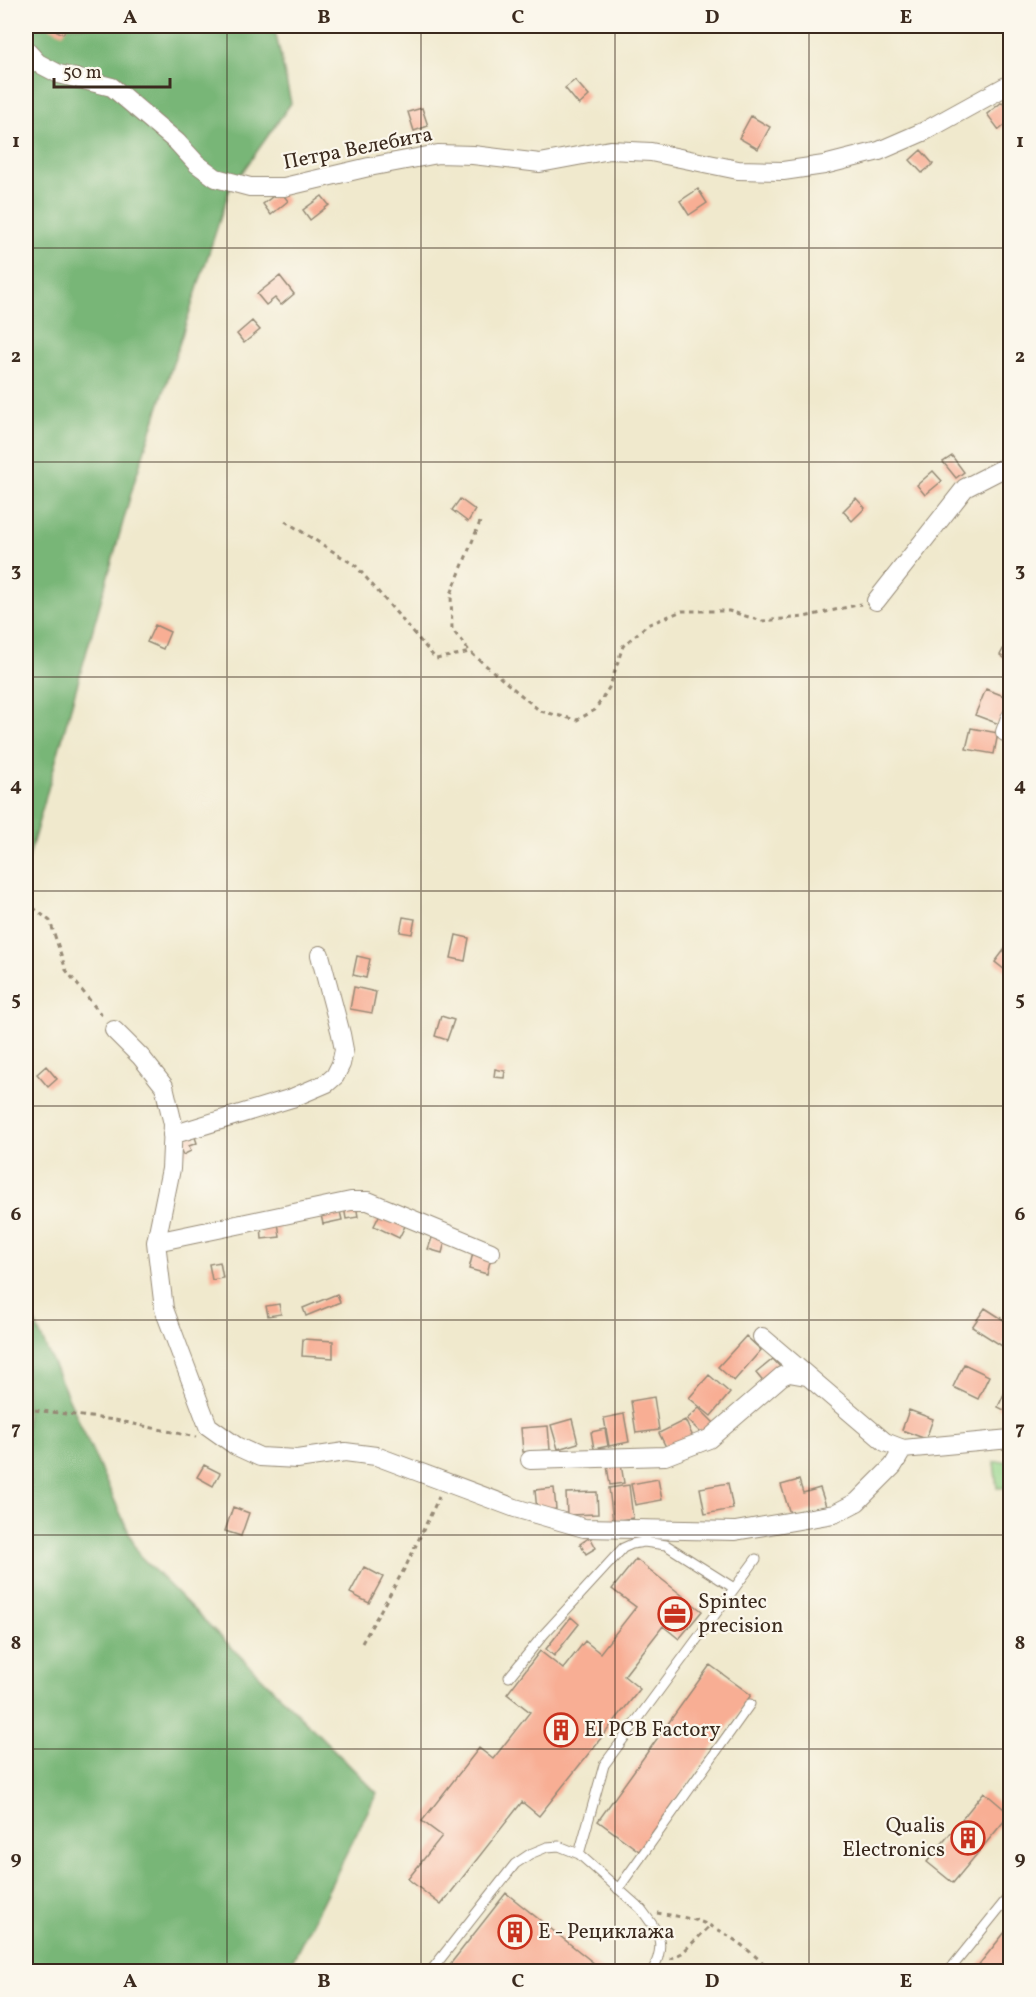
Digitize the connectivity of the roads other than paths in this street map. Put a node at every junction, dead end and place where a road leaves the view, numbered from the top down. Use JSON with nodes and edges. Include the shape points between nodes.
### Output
{"nodes":[{"id":1,"x":26,"y":50,"type":"edge"},
{"id":2,"x":1011,"y":84,"type":"edge"},
{"id":3,"x":1011,"y":468,"type":"edge"},
{"id":4,"x":876,"y":601,"type":"road end"},
{"id":5,"x":320,"y":955,"type":"dead end"},
{"id":6,"x":114,"y":1030,"type":"road end"},
{"id":7,"x":172,"y":1136,"type":"junction"},
{"id":8,"x":156,"y":1242,"type":"junction"},
{"id":9,"x":491,"y":1252,"type":"dead end"},
{"id":10,"x":762,"y":1337,"type":"dead end"},
{"id":11,"x":806,"y":1376,"type":"junction"},
{"id":12,"x":1011,"y":1439,"type":"edge"},
{"id":13,"x":903,"y":1449,"type":"junction"},
{"id":14,"x":530,"y":1460,"type":"dead end"},
{"id":15,"x":756,"y":1559,"type":"dead end"},
{"id":16,"x":734,"y":1588,"type":"junction"},
{"id":17,"x":509,"y":1677,"type":"dead end"},
{"id":18,"x":750,"y":1704,"type":"dead end"},
{"id":19,"x":579,"y":1854,"type":"junction"},
{"id":20,"x":618,"y":1888,"type":"junction"},
{"id":21,"x":1011,"y":1895,"type":"edge"},
{"id":22,"x":653,"y":1969,"type":"edge"},
{"id":23,"x":430,"y":1971,"type":"edge"},
{"id":24,"x":948,"y":1971,"type":"edge"}],
"edges":[{"from":1,"to":2,"type":"street","name":"Петра Велебита","via":[[38,63],[59,74],[112,87],[216,178],[250,188],[284,187],[438,154],[473,154],[540,163],[610,150],[738,170],[783,171],[879,151]]},
{"from":3,"to":4,"type":"street","via":[[964,488]]},
{"from":5,"to":7,"type":"street","via":[[344,1050],[335,1076],[292,1098]]},
{"from":6,"to":7,"type":"street","via":[[164,1086]]},
{"from":7,"to":8,"type":"street","via":[[171,1169]]},
{"from":8,"to":9,"type":"street","via":[[351,1201],[368,1201]]},
{"from":8,"to":13,"type":"street","via":[[164,1309],[208,1426],[260,1457],[297,1459],[345,1452],[375,1456],[515,1508],[585,1528],[735,1531],[834,1514],[857,1502],[893,1466]]},
{"from":10,"to":11,"type":"street"},
{"from":11,"to":13,"type":"street","via":[[885,1442]]},
{"from":11,"to":14,"type":"street","via":[[782,1376],[709,1438],[665,1456]]},
{"from":12,"to":13,"type":"street"},
{"from":15,"to":16,"type":"lane"},
{"from":16,"to":17,"type":"lane","via":[[666,1545],[632,1544],[623,1548]]},
{"from":16,"to":19,"type":"lane","via":[[604,1765]]},
{"from":18,"to":20,"type":"lane"},
{"from":19,"to":20,"type":"lane"},
{"from":19,"to":23,"type":"lane","via":[[559,1846],[547,1847],[515,1864]]},
{"from":20,"to":22,"type":"lane","via":[[641,1910],[660,1940],[661,1953]]},
{"from":21,"to":24,"type":"lane"}]}
